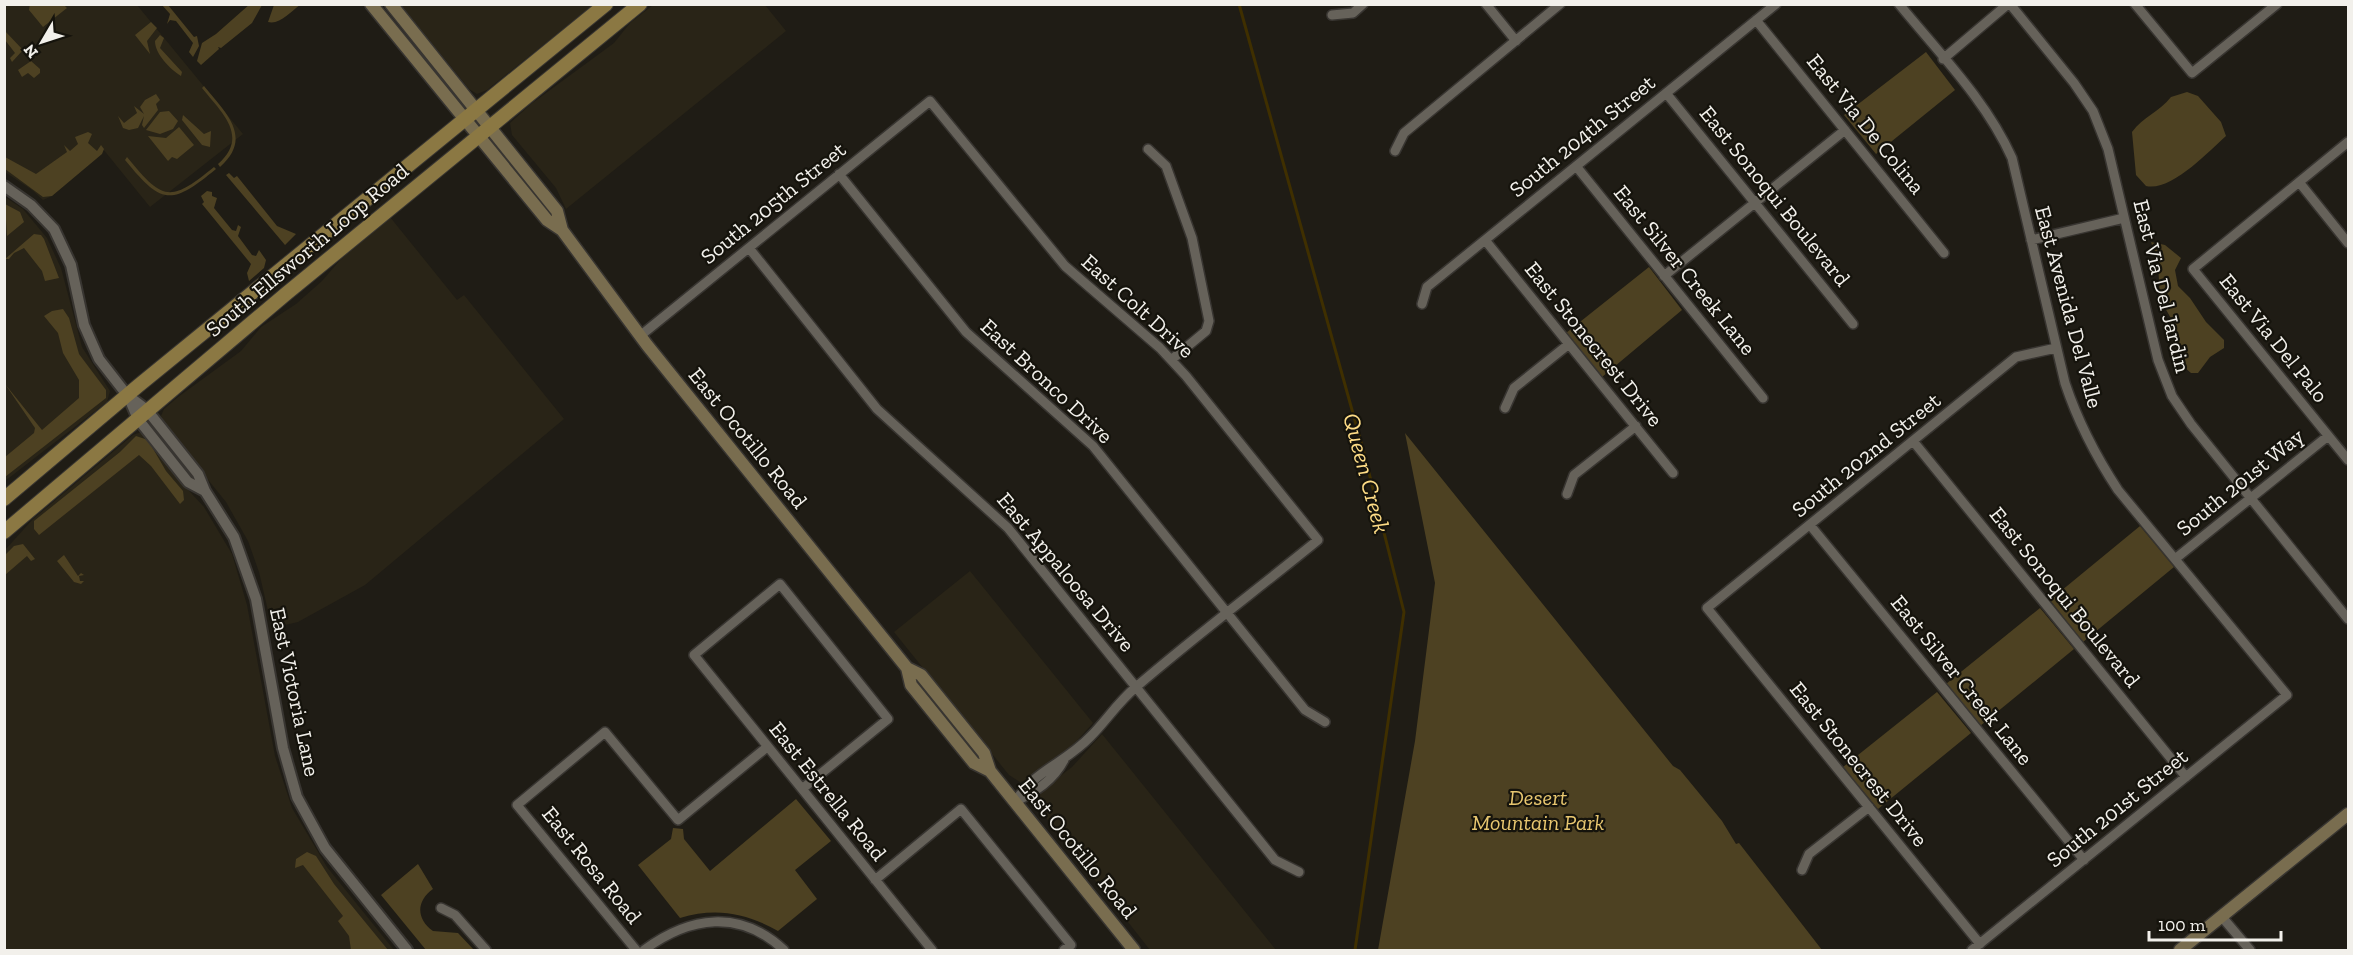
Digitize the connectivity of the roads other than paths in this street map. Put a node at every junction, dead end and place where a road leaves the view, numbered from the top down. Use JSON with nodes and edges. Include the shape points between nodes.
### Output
{"nodes":[{"id":1,"x":371,"y":4,"type":"edge"},
{"id":2,"x":391,"y":4,"type":"edge"},
{"id":3,"x":606,"y":4,"type":"edge"},
{"id":4,"x":640,"y":4,"type":"edge"},
{"id":5,"x":1363,"y":4,"type":"edge"},
{"id":6,"x":1486,"y":4,"type":"edge"},
{"id":7,"x":1560,"y":4,"type":"edge"},
{"id":8,"x":1776,"y":4,"type":"edge"},
{"id":9,"x":1899,"y":4,"type":"edge"},
{"id":10,"x":2009,"y":4,"type":"edge"},
{"id":11,"x":2135,"y":4,"type":"edge"},
{"id":12,"x":2277,"y":4,"type":"edge"},
{"id":13,"x":1332,"y":15,"type":"dead end"},
{"id":14,"x":1756,"y":20,"type":"junction"},
{"id":15,"x":1516,"y":41,"type":"junction"},
{"id":16,"x":1943,"y":58,"type":"junction"},
{"id":17,"x":1666,"y":93,"type":"junction"},
{"id":18,"x":930,"y":100,"type":"joint"},
{"id":19,"x":476,"y":111,"type":"junction"},
{"id":20,"x":464,"y":120,"type":"junction"},
{"id":21,"x":489,"y":126,"type":"junction"},
{"id":22,"x":1845,"y":130,"type":"junction"},
{"id":23,"x":478,"y":136,"type":"junction"},
{"id":24,"x":2349,"y":142,"type":"edge"},
{"id":25,"x":1148,"y":149,"type":"dead end"},
{"id":26,"x":1395,"y":151,"type":"dead end"},
{"id":27,"x":1576,"y":166,"type":"junction"},
{"id":28,"x":839,"y":174,"type":"junction"},
{"id":29,"x":2299,"y":182,"type":"junction"},
{"id":30,"x":4,"y":186,"type":"edge"},
{"id":31,"x":1755,"y":203,"type":"junction"},
{"id":32,"x":2124,"y":218,"type":"junction"},
{"id":33,"x":562,"y":230,"type":"junction"},
{"id":34,"x":1485,"y":240,"type":"junction"},
{"id":35,"x":2031,"y":240,"type":"junction"},
{"id":36,"x":2349,"y":243,"type":"edge"},
{"id":37,"x":749,"y":248,"type":"junction"},
{"id":38,"x":1944,"y":253,"type":"dead end"},
{"id":39,"x":1664,"y":276,"type":"junction"},
{"id":40,"x":1422,"y":304,"type":"dead end"},
{"id":41,"x":1853,"y":324,"type":"dead end"},
{"id":42,"x":640,"y":336,"type":"junction"},
{"id":43,"x":1569,"y":344,"type":"junction"},
{"id":44,"x":2056,"y":348,"type":"junction"},
{"id":45,"x":1171,"y":360,"type":"junction"},
{"id":46,"x":128,"y":395,"type":"junction"},
{"id":47,"x":1763,"y":398,"type":"dead end"},
{"id":48,"x":1505,"y":408,"type":"dead end"},
{"id":49,"x":142,"y":415,"type":"junction"},
{"id":50,"x":1636,"y":426,"type":"junction"},
{"id":51,"x":2328,"y":436,"type":"junction"},
{"id":52,"x":1913,"y":441,"type":"junction"},
{"id":53,"x":2349,"y":460,"type":"edge"},
{"id":54,"x":1673,"y":472,"type":"dead end"},
{"id":55,"x":1567,"y":494,"type":"dead end"},
{"id":56,"x":2251,"y":498,"type":"junction"},
{"id":57,"x":4,"y":499,"type":"edge"},
{"id":58,"x":1810,"y":525,"type":"junction"},
{"id":59,"x":4,"y":532,"type":"edge"},
{"id":60,"x":2175,"y":560,"type":"junction"},
{"id":61,"x":1707,"y":609,"type":"joint"},
{"id":62,"x":1227,"y":614,"type":"junction"},
{"id":63,"x":2349,"y":619,"type":"edge"},
{"id":64,"x":1136,"y":687,"type":"junction"},
{"id":65,"x":2286,"y":695,"type":"joint"},
{"id":66,"x":1325,"y":722,"type":"dead end"},
{"id":67,"x":767,"y":747,"type":"junction"},
{"id":68,"x":2186,"y":777,"type":"junction"},
{"id":69,"x":802,"y":789,"type":"junction"},
{"id":70,"x":1014,"y":802,"type":"junction"},
{"id":71,"x":1869,"y":807,"type":"junction"},
{"id":72,"x":2349,"y":814,"type":"edge"},
{"id":73,"x":2084,"y":860,"type":"junction"},
{"id":74,"x":1802,"y":870,"type":"dead end"},
{"id":75,"x":1299,"y":872,"type":"dead end"},
{"id":76,"x":875,"y":880,"type":"junction"},
{"id":77,"x":441,"y":908,"type":"dead end"},
{"id":78,"x":2222,"y":917,"type":"junction"},
{"id":79,"x":1980,"y":944,"type":"junction"},
{"id":80,"x":1068,"y":948,"type":"edge"},
{"id":81,"x":406,"y":951,"type":"edge"},
{"id":82,"x":486,"y":951,"type":"edge"},
{"id":83,"x":636,"y":951,"type":"edge"},
{"id":84,"x":644,"y":951,"type":"edge"},
{"id":85,"x":784,"y":951,"type":"edge"},
{"id":86,"x":932,"y":951,"type":"edge"},
{"id":87,"x":1134,"y":951,"type":"edge"},
{"id":88,"x":1972,"y":951,"type":"edge"},
{"id":89,"x":2180,"y":951,"type":"edge"},
{"id":90,"x":2250,"y":951,"type":"edge"}],
"edges":[{"from":1,"to":20,"type":"main road","name":"East Ocotillo Road"},
{"from":2,"to":19,"type":"main road","name":"East Ocotillo Road"},
{"from":3,"to":19,"type":"main road","name":"South Ellsworth Loop Road"},
{"from":4,"to":21,"type":"main road","name":"South Ellsworth Loop Road"},
{"from":5,"to":13,"type":"street","via":[[1353,13]]},
{"from":6,"to":15,"type":"street"},
{"from":7,"to":15,"type":"street"},
{"from":8,"to":14,"type":"street","name":"South 204th Street"},
{"from":9,"to":16,"type":"street","name":"East Avenida Del Valle"},
{"from":10,"to":16,"type":"street"},
{"from":10,"to":32,"type":"street","name":"East Via Del Jardin","via":[[2093,111],[2108,148]]},
{"from":11,"to":12,"type":"street","via":[[2192,73]]},
{"from":14,"to":17,"type":"street","name":"South 204th Street"},
{"from":14,"to":22,"type":"street","name":"East Via De Colina"},
{"from":15,"to":26,"type":"street","via":[[1404,133]]},
{"from":16,"to":35,"type":"street","name":"East Avenida Del Valle","via":[[2001,135],[2012,158]]},
{"from":17,"to":27,"type":"street","name":"South 204th Street"},
{"from":17,"to":31,"type":"street","name":"East Sonoqui Boulevard"},
{"from":18,"to":28,"type":"street","name":"South 205th Street"},
{"from":18,"to":45,"type":"street","name":"East Colt Drive","via":[[1065,266]]},
{"from":19,"to":20,"type":"main road","name":"South Ellsworth Loop Road"},
{"from":19,"to":21,"type":"main road","name":"East Ocotillo Road"},
{"from":20,"to":23,"type":"main road","name":"East Ocotillo Road"},
{"from":20,"to":46,"type":"main road","name":"South Ellsworth Loop Road"},
{"from":21,"to":23,"type":"main road","name":"South Ellsworth Loop Road"},
{"from":21,"to":33,"type":"main road","name":"East Ocotillo Road","via":[[557,212]]},
{"from":22,"to":31,"type":"street"},
{"from":22,"to":38,"type":"street","name":"East Via De Colina"},
{"from":23,"to":33,"type":"main road","name":"East Ocotillo Road","via":[[547,220]]},
{"from":23,"to":49,"type":"main road","name":"South Ellsworth Loop Road"},
{"from":24,"to":29,"type":"street"},
{"from":25,"to":45,"type":"street","via":[[1166,166],[1192,237],[1209,321],[1206,331]]},
{"from":27,"to":34,"type":"street","name":"South 204th Street"},
{"from":27,"to":39,"type":"street","name":"East Silver Creek Lane"},
{"from":28,"to":37,"type":"street","name":"South 205th Street"},
{"from":28,"to":62,"type":"street","name":"East Bronco Drive","via":[[966,332],[1093,446]]},
{"from":29,"to":36,"type":"street"},
{"from":29,"to":51,"type":"street","name":"East Via Del Palo","via":[[2193,269]]},
{"from":30,"to":46,"type":"street","name":"East Victoria Lane","via":[[43,215],[58,237],[71,265],[89,338],[99,359]]},
{"from":31,"to":39,"type":"street"},
{"from":31,"to":41,"type":"street","name":"East Sonoqui Boulevard"},
{"from":32,"to":35,"type":"street"},
{"from":32,"to":56,"type":"street","name":"East Via Del Jardin","via":[[2158,360],[2172,396]]},
{"from":33,"to":42,"type":"main road","name":"East Ocotillo Road"},
{"from":34,"to":40,"type":"street","name":"South 204th Street","via":[[1427,287]]},
{"from":34,"to":43,"type":"street","name":"East Stonecrest Drive"},
{"from":35,"to":44,"type":"street","name":"East Avenida Del Valle"},
{"from":37,"to":42,"type":"street","name":"South 205th Street"},
{"from":37,"to":64,"type":"street","name":"East Appaloosa Drive","via":[[877,409],[1008,528]]},
{"from":39,"to":47,"type":"street","name":"East Silver Creek Lane"},
{"from":42,"to":70,"type":"main road","name":"East Ocotillo Road","via":[[907,668],[921,675],[984,753],[990,771]]},
{"from":43,"to":48,"type":"street","via":[[1514,388]]},
{"from":43,"to":50,"type":"street","name":"East Stonecrest Drive"},
{"from":44,"to":52,"type":"street","name":"South 202nd Street","via":[[2016,357]]},
{"from":44,"to":60,"type":"street","name":"East Avenida Del Valle","via":[[2076,417],[2097,457],[2118,490]]},
{"from":45,"to":62,"type":"street","name":"East Colt Drive","via":[[1318,540]]},
{"from":46,"to":49,"type":"street","name":"East Victoria Lane"},
{"from":46,"to":57,"type":"main road","name":"South Ellsworth Loop Road"},
{"from":49,"to":59,"type":"main road","name":"South Ellsworth Loop Road"},
{"from":49,"to":81,"type":"street","name":"East Victoria Lane","via":[[198,474],[248,570],[284,748],[303,809],[325,848]]},
{"from":50,"to":54,"type":"street","name":"East Stonecrest Drive"},
{"from":50,"to":55,"type":"street","via":[[1574,475]]},
{"from":51,"to":53,"type":"street","name":"East Via Del Palo"},
{"from":51,"to":56,"type":"street","name":"South 201st Way"},
{"from":52,"to":58,"type":"street","name":"South 202nd Street"},
{"from":52,"to":68,"type":"street","name":"East Sonoqui Boulevard"},
{"from":56,"to":60,"type":"street","name":"South 201st Way"},
{"from":56,"to":63,"type":"street","name":"East Via Del Jardin"},
{"from":58,"to":61,"type":"street","name":"South 202nd Street"},
{"from":58,"to":73,"type":"street","name":"East Silver Creek Lane"},
{"from":60,"to":65,"type":"street","name":"East Avenida Del Valle"},
{"from":61,"to":71,"type":"street","name":"East Stonecrest Drive"},
{"from":62,"to":64,"type":"street"},
{"from":62,"to":66,"type":"street","name":"East Bronco Drive","via":[[1305,710]]},
{"from":64,"to":70,"type":"street","via":[[1064,760],[1026,784]]},
{"from":64,"to":75,"type":"street","name":"East Appaloosa Drive","via":[[1275,860]]},
{"from":65,"to":68,"type":"street","name":"South 201st Street"},
{"from":67,"to":69,"type":"street","name":"East Estrella Road"},
{"from":67,"to":69,"type":"street","name":"East Estrella Road","via":[[694,655],[780,584],[888,719]]},
{"from":67,"to":83,"type":"street","name":"East Rosa Road","via":[[678,820],[605,732],[517,805]]},
{"from":68,"to":73,"type":"street","name":"South 201st Street"},
{"from":69,"to":76,"type":"street","name":"East Estrella Road"},
{"from":70,"to":87,"type":"main road","name":"East Ocotillo Road"},
{"from":71,"to":74,"type":"street","via":[[1809,854]]},
{"from":71,"to":79,"type":"street","name":"East Stonecrest Drive"},
{"from":72,"to":78,"type":"main road"},
{"from":73,"to":79,"type":"street","name":"South 201st Street"},
{"from":76,"to":80,"type":"street","via":[[961,809]]},
{"from":76,"to":86,"type":"street","name":"East Estrella Road"},
{"from":77,"to":82,"type":"street","via":[[455,915]]},
{"from":78,"to":89,"type":"main road"},
{"from":78,"to":90,"type":"street"},
{"from":79,"to":88,"type":"street","name":"South 201st Street"},
{"from":84,"to":85,"type":"street","via":[[672,932],[710,922],[737,923],[760,932]]}]}
